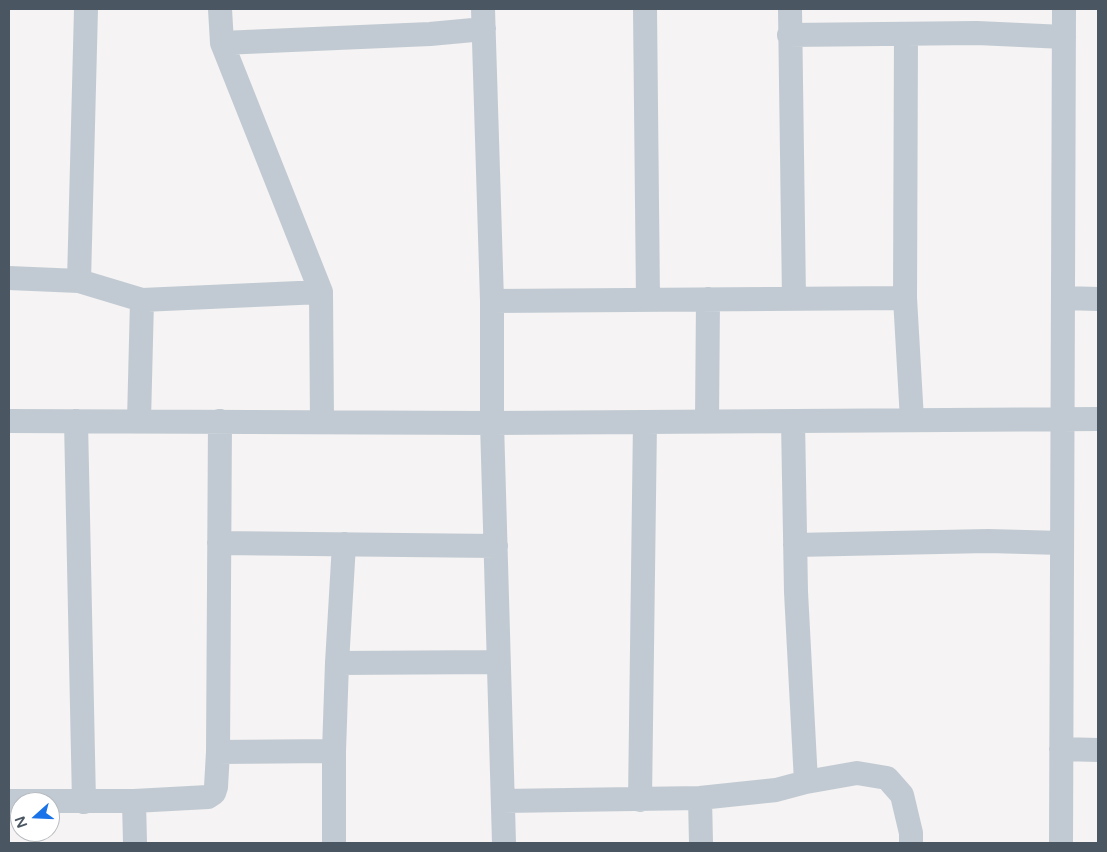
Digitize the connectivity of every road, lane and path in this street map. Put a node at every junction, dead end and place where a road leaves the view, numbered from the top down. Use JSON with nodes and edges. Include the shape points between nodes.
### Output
{"nodes":[{"id":1,"x":86,"y":9,"type":"edge"},
{"id":2,"x":220,"y":9,"type":"edge"},
{"id":3,"x":645,"y":9,"type":"edge"},
{"id":4,"x":790,"y":9,"type":"edge"},
{"id":5,"x":1064,"y":9,"type":"edge"},
{"id":6,"x":484,"y":19,"type":"edge"},
{"id":7,"x":906,"y":34,"type":"junction"},
{"id":8,"x":789,"y":35,"type":"junction"},
{"id":9,"x":1064,"y":37,"type":"junction"},
{"id":10,"x":222,"y":43,"type":"junction"},
{"id":11,"x":9,"y":278,"type":"edge"},
{"id":12,"x":79,"y":281,"type":"junction"},
{"id":13,"x":321,"y":292,"type":"junction"},
{"id":14,"x":906,"y":298,"type":"junction"},
{"id":15,"x":1063,"y":298,"type":"junction"},
{"id":16,"x":794,"y":299,"type":"junction"},
{"id":17,"x":1098,"y":299,"type":"edge"},
{"id":18,"x":142,"y":300,"type":"junction"},
{"id":19,"x":648,"y":300,"type":"junction"},
{"id":20,"x":708,"y":300,"type":"junction"},
{"id":21,"x":492,"y":301,"type":"junction"},
{"id":22,"x":1098,"y":418,"type":"edge"},
{"id":23,"x":1062,"y":419,"type":"junction"},
{"id":24,"x":9,"y":420,"type":"edge"},
{"id":25,"x":220,"y":420,"type":"junction"},
{"id":26,"x":912,"y":420,"type":"junction"},
{"id":27,"x":76,"y":421,"type":"junction"},
{"id":28,"x":139,"y":421,"type":"junction"},
{"id":29,"x":707,"y":421,"type":"junction"},
{"id":30,"x":793,"y":421,"type":"junction"},
{"id":31,"x":322,"y":422,"type":"junction"},
{"id":32,"x":645,"y":422,"type":"junction"},
{"id":33,"x":492,"y":423,"type":"junction"},
{"id":34,"x":219,"y":543,"type":"junction"},
{"id":35,"x":1062,"y":543,"type":"junction"},
{"id":36,"x":344,"y":544,"type":"junction"},
{"id":37,"x":795,"y":545,"type":"junction"},
{"id":38,"x":496,"y":546,"type":"junction"},
{"id":39,"x":498,"y":662,"type":"junction"},
{"id":40,"x":337,"y":663,"type":"junction"},
{"id":41,"x":1062,"y":749,"type":"junction"},
{"id":42,"x":1098,"y":750,"type":"edge"},
{"id":43,"x":334,"y":751,"type":"junction"},
{"id":44,"x":218,"y":752,"type":"junction"},
{"id":45,"x":806,"y":782,"type":"junction"},
{"id":46,"x":700,"y":798,"type":"junction"},
{"id":47,"x":503,"y":800,"type":"junction"},
{"id":48,"x":640,"y":800,"type":"junction"},
{"id":49,"x":9,"y":801,"type":"edge"},
{"id":50,"x":134,"y":801,"type":"junction"},
{"id":51,"x":84,"y":802,"type":"junction"},
{"id":52,"x":135,"y":843,"type":"edge"},
{"id":53,"x":334,"y":843,"type":"edge"},
{"id":54,"x":504,"y":843,"type":"edge"},
{"id":55,"x":701,"y":843,"type":"edge"},
{"id":56,"x":911,"y":843,"type":"edge"},
{"id":57,"x":1061,"y":843,"type":"edge"}],
"edges":[{"from":1,"to":12,"type":"street"},
{"from":2,"to":10,"type":"street"},
{"from":3,"to":19,"type":"street"},
{"from":4,"to":8,"type":"street"},
{"from":5,"to":9,"type":"street"},
{"from":6,"to":10,"type":"street","via":[[430,34]]},
{"from":6,"to":21,"type":"street"},
{"from":7,"to":8,"type":"street"},
{"from":7,"to":9,"type":"street"},
{"from":7,"to":14,"type":"street"},
{"from":8,"to":16,"type":"street"},
{"from":9,"to":15,"type":"street"},
{"from":10,"to":13,"type":"street"},
{"from":11,"to":12,"type":"street"},
{"from":12,"to":18,"type":"street"},
{"from":13,"to":18,"type":"street"},
{"from":13,"to":31,"type":"street"},
{"from":14,"to":16,"type":"street"},
{"from":14,"to":26,"type":"street"},
{"from":15,"to":17,"type":"street"},
{"from":15,"to":23,"type":"street"},
{"from":16,"to":20,"type":"street"},
{"from":18,"to":28,"type":"street"},
{"from":19,"to":20,"type":"street"},
{"from":19,"to":21,"type":"street"},
{"from":20,"to":29,"type":"street"},
{"from":21,"to":33,"type":"street"},
{"from":22,"to":23,"type":"street"},
{"from":23,"to":26,"type":"street"},
{"from":23,"to":35,"type":"street"},
{"from":24,"to":27,"type":"street"},
{"from":25,"to":28,"type":"street"},
{"from":25,"to":31,"type":"street"},
{"from":25,"to":34,"type":"street"},
{"from":26,"to":30,"type":"street"},
{"from":27,"to":28,"type":"street"},
{"from":27,"to":51,"type":"street"},
{"from":29,"to":30,"type":"street"},
{"from":29,"to":32,"type":"street"},
{"from":30,"to":37,"type":"street"},
{"from":31,"to":33,"type":"street"},
{"from":32,"to":33,"type":"street"},
{"from":32,"to":48,"type":"street"},
{"from":33,"to":38,"type":"street"},
{"from":34,"to":36,"type":"street"},
{"from":34,"to":44,"type":"street"},
{"from":35,"to":37,"type":"street"},
{"from":35,"to":41,"type":"street"},
{"from":36,"to":38,"type":"street"},
{"from":36,"to":40,"type":"street"},
{"from":37,"to":45,"type":"street"},
{"from":38,"to":39,"type":"street"},
{"from":39,"to":40,"type":"street"},
{"from":39,"to":47,"type":"street"},
{"from":40,"to":43,"type":"street"},
{"from":41,"to":42,"type":"street"},
{"from":41,"to":57,"type":"street"},
{"from":43,"to":44,"type":"street"},
{"from":43,"to":53,"type":"street"},
{"from":44,"to":50,"type":"street","via":[[216,787],[208,797]]},
{"from":45,"to":46,"type":"street","via":[[776,790]]},
{"from":45,"to":56,"type":"street","via":[[858,773],[887,778],[902,795]]},
{"from":46,"to":48,"type":"street"},
{"from":46,"to":55,"type":"street"},
{"from":47,"to":48,"type":"street"},
{"from":47,"to":54,"type":"street"},
{"from":49,"to":51,"type":"street"},
{"from":50,"to":51,"type":"street"},
{"from":50,"to":52,"type":"street"}]}
